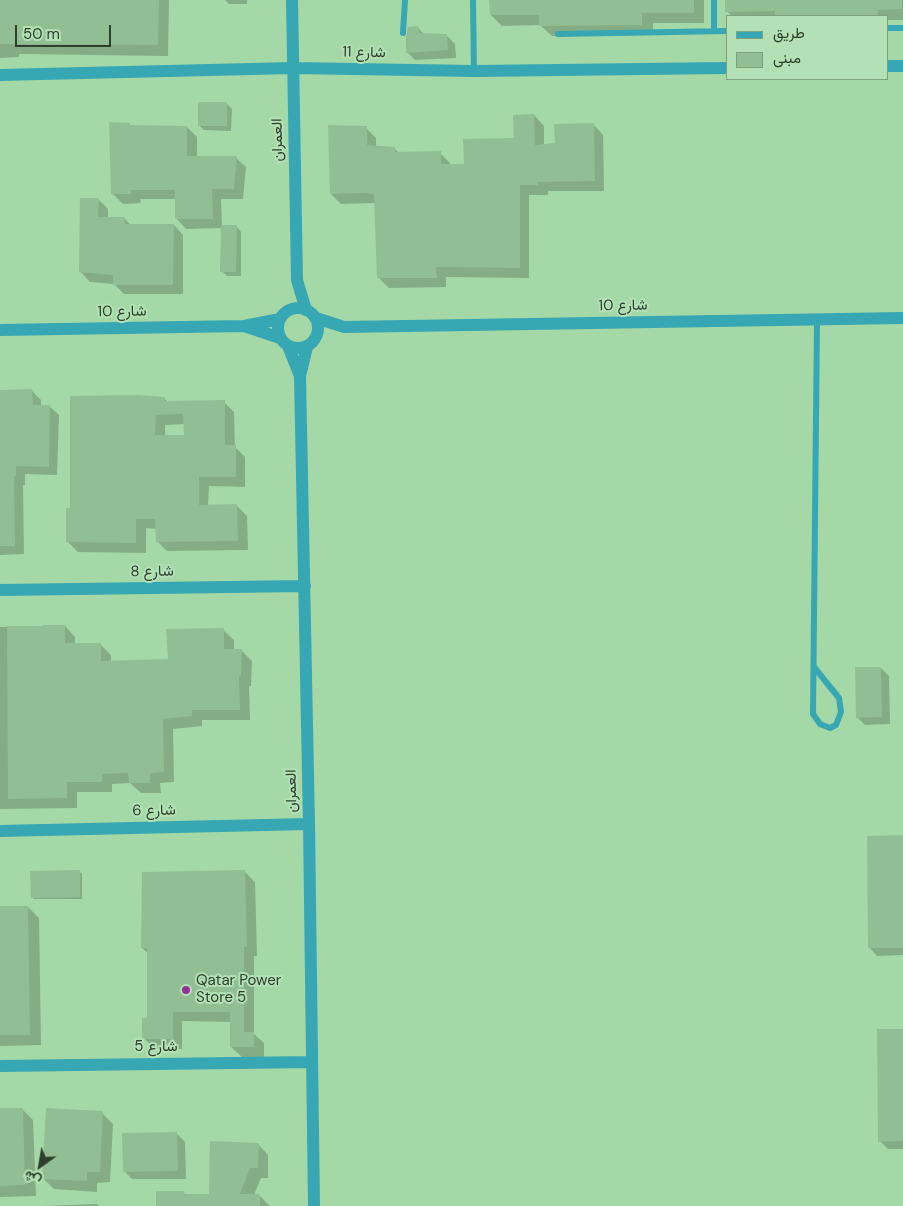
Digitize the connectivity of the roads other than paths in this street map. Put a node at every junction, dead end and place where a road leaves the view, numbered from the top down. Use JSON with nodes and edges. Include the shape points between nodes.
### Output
{"nodes":[{"id":1,"x":292,"y":0,"type":"edge"},
{"id":2,"x":405,"y":0,"type":"edge"},
{"id":3,"x":473,"y":0,"type":"edge"},
{"id":4,"x":714,"y":0,"type":"edge"},
{"id":5,"x":888,"y":28,"type":"edge"},
{"id":6,"x":903,"y":28,"type":"edge"},
{"id":7,"x":714,"y":31,"type":"junction"},
{"id":8,"x":726,"y":31,"type":"edge"},
{"id":9,"x":403,"y":33,"type":"dead end"},
{"id":10,"x":558,"y":34,"type":"dead end"},
{"id":11,"x":888,"y":66,"type":"edge"},
{"id":12,"x":903,"y":66,"type":"edge"},
{"id":13,"x":293,"y":68,"type":"junction"},
{"id":14,"x":726,"y":68,"type":"edge"},
{"id":15,"x":474,"y":71,"type":"junction"},
{"id":16,"x":0,"y":76,"type":"edge"},
{"id":17,"x":296,"y":280,"type":"junction"},
{"id":18,"x":311,"y":314,"type":"junction"},
{"id":19,"x":283,"y":315,"type":"junction"},
{"id":20,"x":903,"y":318,"type":"edge"},
{"id":21,"x":817,"y":320,"type":"junction"},
{"id":22,"x":244,"y":326,"type":"junction"},
{"id":23,"x":344,"y":327,"type":"junction"},
{"id":24,"x":0,"y":330,"type":"edge"},
{"id":25,"x":284,"y":342,"type":"junction"},
{"id":26,"x":312,"y":343,"type":"junction"},
{"id":27,"x":300,"y":376,"type":"junction"},
{"id":28,"x":305,"y":586,"type":"junction"},
{"id":29,"x":0,"y":590,"type":"edge"},
{"id":30,"x":814,"y":667,"type":"junction"},
{"id":31,"x":309,"y":824,"type":"junction"},
{"id":32,"x":0,"y":830,"type":"edge"},
{"id":33,"x":312,"y":1062,"type":"junction"},
{"id":34,"x":0,"y":1066,"type":"edge"},
{"id":35,"x":314,"y":1206,"type":"edge"}],
"edges":[{"from":1,"to":13,"type":"street","name":"العمران"},
{"from":2,"to":9,"type":"lane"},
{"from":3,"to":15,"type":"lane"},
{"from":4,"to":7,"type":"lane"},
{"from":5,"to":6,"type":"lane"},
{"from":7,"to":8,"type":"lane"},
{"from":7,"to":10,"type":"lane"},
{"from":11,"to":12,"type":"street"},
{"from":13,"to":15,"type":"street","name":"شارع 11"},
{"from":13,"to":16,"type":"street","name":"شارع 11"},
{"from":13,"to":17,"type":"street","name":"العمران"},
{"from":14,"to":15,"type":"street","name":"شارع 11"},
{"from":17,"to":18,"type":"street","name":"العمران"},
{"from":17,"to":19,"type":"street","name":"العمران"},
{"from":18,"to":19,"type":"street","via":[[300,308]]},
{"from":18,"to":23,"type":"street","name":"شارع 10"},
{"from":18,"to":26,"type":"street","via":[[318,324]]},
{"from":19,"to":22,"type":"street","name":"شارع 10"},
{"from":19,"to":25,"type":"street","via":[[277,328]]},
{"from":20,"to":21,"type":"street","name":"شارع 10"},
{"from":21,"to":23,"type":"street","name":"شارع 10"},
{"from":21,"to":30,"type":"lane"},
{"from":22,"to":24,"type":"street","name":"شارع 10"},
{"from":22,"to":25,"type":"street","name":"شارع 10"},
{"from":23,"to":26,"type":"street","name":"شارع 10"},
{"from":25,"to":26,"type":"street","via":[[294,348]]},
{"from":25,"to":27,"type":"street","name":"العمران"},
{"from":26,"to":27,"type":"street","name":"العمران"},
{"from":27,"to":28,"type":"street","name":"العمران"},
{"from":28,"to":29,"type":"street","name":"شارع 8"},
{"from":28,"to":31,"type":"street","name":"العمران"},
{"from":30,"to":30,"type":"lane","via":[[812,714],[820,724],[830,728],[836,725],[841,712],[839,698]]},
{"from":31,"to":32,"type":"street","name":"شارع 6"},
{"from":31,"to":33,"type":"street","name":"العمران"},
{"from":33,"to":34,"type":"street","name":"شارع 5"},
{"from":33,"to":35,"type":"street","name":"العمران"}]}
